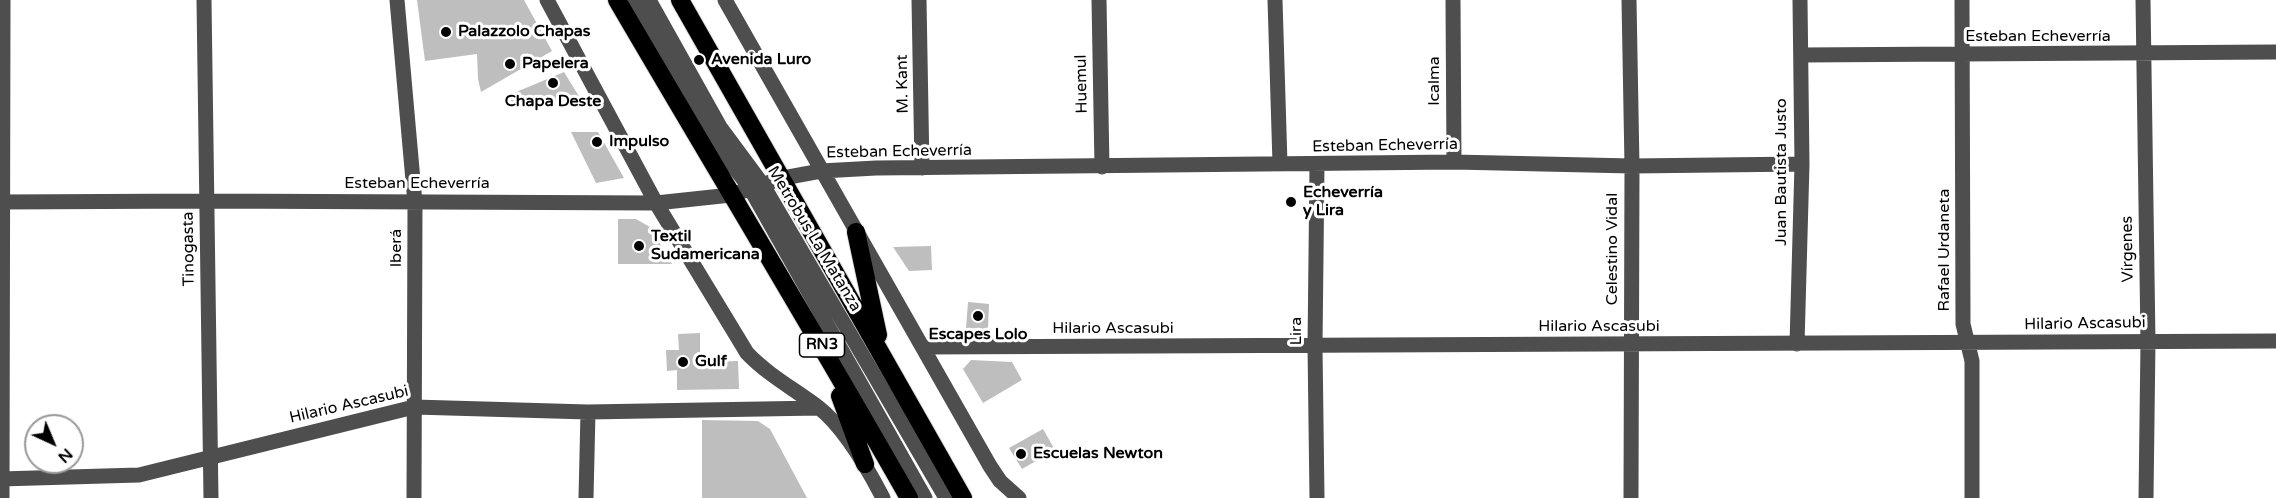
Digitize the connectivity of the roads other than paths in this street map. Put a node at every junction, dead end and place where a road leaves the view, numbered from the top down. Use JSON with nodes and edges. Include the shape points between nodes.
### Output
{"nodes":[{"id":1,"x":3,"y":0,"type":"edge"},
{"id":2,"x":204,"y":0,"type":"edge"},
{"id":3,"x":397,"y":0,"type":"edge"},
{"id":4,"x":547,"y":0,"type":"edge"},
{"id":5,"x":617,"y":0,"type":"edge"},
{"id":6,"x":635,"y":0,"type":"edge"},
{"id":7,"x":650,"y":0,"type":"edge"},
{"id":8,"x":680,"y":0,"type":"edge"},
{"id":9,"x":724,"y":0,"type":"edge"},
{"id":10,"x":919,"y":0,"type":"edge"},
{"id":11,"x":1099,"y":0,"type":"edge"},
{"id":12,"x":1275,"y":0,"type":"edge"},
{"id":13,"x":1453,"y":0,"type":"edge"},
{"id":14,"x":1629,"y":0,"type":"edge"},
{"id":15,"x":1800,"y":0,"type":"edge"},
{"id":16,"x":1962,"y":0,"type":"edge"},
{"id":17,"x":2143,"y":0,"type":"edge"},
{"id":18,"x":2276,"y":52,"type":"edge"},
{"id":19,"x":2142,"y":54,"type":"junction"},
{"id":20,"x":1801,"y":55,"type":"junction"},
{"id":21,"x":1963,"y":55,"type":"junction"},
{"id":22,"x":1454,"y":162,"type":"junction"},
{"id":23,"x":1280,"y":164,"type":"junction"},
{"id":24,"x":1802,"y":164,"type":"junction"},
{"id":25,"x":1317,"y":165,"type":"junction"},
{"id":26,"x":1632,"y":166,"type":"junction"},
{"id":27,"x":1102,"y":167,"type":"junction"},
{"id":28,"x":922,"y":168,"type":"junction"},
{"id":29,"x":822,"y":171,"type":"junction"},
{"id":30,"x":783,"y":178,"type":"junction"},
{"id":31,"x":756,"y":186,"type":"junction"},
{"id":32,"x":731,"y":195,"type":"junction"},
{"id":33,"x":206,"y":201,"type":"junction"},
{"id":34,"x":2,"y":202,"type":"edge"},
{"id":35,"x":415,"y":203,"type":"junction"},
{"id":36,"x":656,"y":203,"type":"junction"},
{"id":37,"x":856,"y":232,"type":"junction"},
{"id":38,"x":2148,"y":341,"type":"junction"},
{"id":39,"x":2276,"y":341,"type":"edge"},
{"id":40,"x":1797,"y":344,"type":"junction"},
{"id":41,"x":1969,"y":344,"type":"junction"},
{"id":42,"x":1630,"y":345,"type":"junction"},
{"id":43,"x":1315,"y":346,"type":"junction"},
{"id":44,"x":923,"y":347,"type":"junction"},
{"id":45,"x":827,"y":354,"type":"junction"},
{"id":46,"x":883,"y":354,"type":"junction"},
{"id":47,"x":414,"y":407,"type":"junction"},
{"id":48,"x":819,"y":408,"type":"junction"},
{"id":49,"x":588,"y":412,"type":"junction"},
{"id":50,"x":210,"y":457,"type":"junction"},
{"id":51,"x":865,"y":464,"type":"junction"},
{"id":52,"x":1,"y":479,"type":"edge"},
{"id":53,"x":2,"y":498,"type":"edge"},
{"id":54,"x":211,"y":498,"type":"edge"},
{"id":55,"x":414,"y":498,"type":"edge"},
{"id":56,"x":586,"y":498,"type":"edge"},
{"id":57,"x":883,"y":498,"type":"edge"},
{"id":58,"x":909,"y":498,"type":"edge"},
{"id":59,"x":926,"y":498,"type":"edge"},
{"id":60,"x":946,"y":498,"type":"edge"},
{"id":61,"x":963,"y":498,"type":"edge"},
{"id":62,"x":1019,"y":498,"type":"edge"},
{"id":63,"x":1317,"y":498,"type":"edge"},
{"id":64,"x":1631,"y":498,"type":"edge"},
{"id":65,"x":1972,"y":498,"type":"edge"},
{"id":66,"x":2146,"y":498,"type":"edge"}],
"edges":[{"from":1,"to":34,"type":"street"},
{"from":2,"to":33,"type":"street","name":"Tinogasta"},
{"from":3,"to":35,"type":"street","name":"Iberá"},
{"from":4,"to":36,"type":"street"},
{"from":5,"to":32,"type":"highway","number":"RN3"},
{"from":6,"to":31,"type":"street","name":"Metrobus La Matanza","via":[[711,137]]},
{"from":7,"to":31,"type":"street","name":"Metrobus La Matanza"},
{"from":8,"to":30,"type":"highway","number":"RN3"},
{"from":9,"to":29,"type":"street"},
{"from":10,"to":28,"type":"street","name":"M. Kant"},
{"from":11,"to":27,"type":"street","name":"Huemul"},
{"from":12,"to":23,"type":"street"},
{"from":13,"to":22,"type":"street","name":"Icalma"},
{"from":14,"to":26,"type":"street","name":"Celestino Vidal"},
{"from":15,"to":20,"type":"street","name":"Juan Bautista Justo"},
{"from":16,"to":21,"type":"street","name":"Rafael Urdaneta"},
{"from":17,"to":19,"type":"street","name":"Vírgenes"},
{"from":18,"to":19,"type":"street","name":"Esteban Echeverría"},
{"from":19,"to":21,"type":"street","name":"Esteban Echeverría"},
{"from":19,"to":38,"type":"street","name":"Vírgenes"},
{"from":20,"to":21,"type":"street","name":"Esteban Echeverría"},
{"from":20,"to":24,"type":"street","name":"Juan Bautista Justo"},
{"from":21,"to":41,"type":"street","name":"Rafael Urdaneta","via":[[1963,324]]},
{"from":22,"to":25,"type":"street","name":"Esteban Echeverría"},
{"from":22,"to":26,"type":"street","name":"Esteban Echeverría"},
{"from":23,"to":25,"type":"street","name":"Esteban Echeverría"},
{"from":23,"to":27,"type":"street","name":"Esteban Echeverría"},
{"from":24,"to":26,"type":"street","name":"Esteban Echeverría"},
{"from":24,"to":40,"type":"street","name":"Juan Bautista Justo"},
{"from":25,"to":43,"type":"street","name":"Lira"},
{"from":26,"to":42,"type":"street","name":"Celestino Vidal"},
{"from":27,"to":28,"type":"street","name":"Esteban Echeverría"},
{"from":28,"to":29,"type":"street","name":"Esteban Echeverría"},
{"from":29,"to":30,"type":"street","name":"Esteban Echeverría"},
{"from":29,"to":37,"type":"street"},
{"from":30,"to":31,"type":"street","name":"Esteban Echeverría"},
{"from":30,"to":46,"type":"highway","number":"RN3"},
{"from":31,"to":32,"type":"street","name":"Esteban Echeverría"},
{"from":31,"to":59,"type":"street","name":"Metrobus La Matanza"},
{"from":31,"to":60,"type":"street","name":"Metrobus La Matanza"},
{"from":32,"to":36,"type":"street","name":"Esteban Echeverría"},
{"from":32,"to":45,"type":"highway","number":"RN3"},
{"from":33,"to":34,"type":"street","name":"Esteban Echeverría"},
{"from":33,"to":35,"type":"street","name":"Esteban Echeverría"},
{"from":33,"to":50,"type":"street","name":"Tinogasta"},
{"from":34,"to":52,"type":"street"},
{"from":35,"to":36,"type":"street","name":"Esteban Echeverría"},
{"from":35,"to":47,"type":"street","name":"Iberá"},
{"from":36,"to":48,"type":"street","via":[[747,353]]},
{"from":37,"to":44,"type":"street"},
{"from":37,"to":46,"type":"highway"},
{"from":38,"to":39,"type":"street","name":"Hilario Ascasubi"},
{"from":38,"to":41,"type":"street","name":"Hilario Ascasubi"},
{"from":38,"to":66,"type":"street","name":"Vírgenes"},
{"from":40,"to":41,"type":"street","name":"Hilario Ascasubi"},
{"from":40,"to":42,"type":"street","name":"Hilario Ascasubi"},
{"from":41,"to":65,"type":"street","name":"Rafael Urdaneta"},
{"from":42,"to":43,"type":"street","name":"Hilario Ascasubi"},
{"from":42,"to":64,"type":"street","name":"Celestino Vidal"},
{"from":43,"to":44,"type":"street","name":"Hilario Ascasubi"},
{"from":43,"to":63,"type":"street","name":"Lira"},
{"from":44,"to":62,"type":"street","via":[[990,466]]},
{"from":45,"to":51,"type":"highway"},
{"from":45,"to":58,"type":"highway","number":"RN3"},
{"from":46,"to":61,"type":"highway","number":"RN3"},
{"from":47,"to":49,"type":"street","name":"Hilario Ascasubi"},
{"from":47,"to":50,"type":"street","name":"Hilario Ascasubi"},
{"from":47,"to":55,"type":"street","name":"Iberá"},
{"from":48,"to":49,"type":"street","name":"Hilario Ascasubi"},
{"from":48,"to":51,"type":"street"},
{"from":49,"to":56,"type":"street"},
{"from":50,"to":52,"type":"street","name":"Hilario Ascasubi","via":[[123,477]]},
{"from":50,"to":54,"type":"street","name":"Tinogasta"},
{"from":51,"to":57,"type":"street"},
{"from":52,"to":53,"type":"street"}]}
